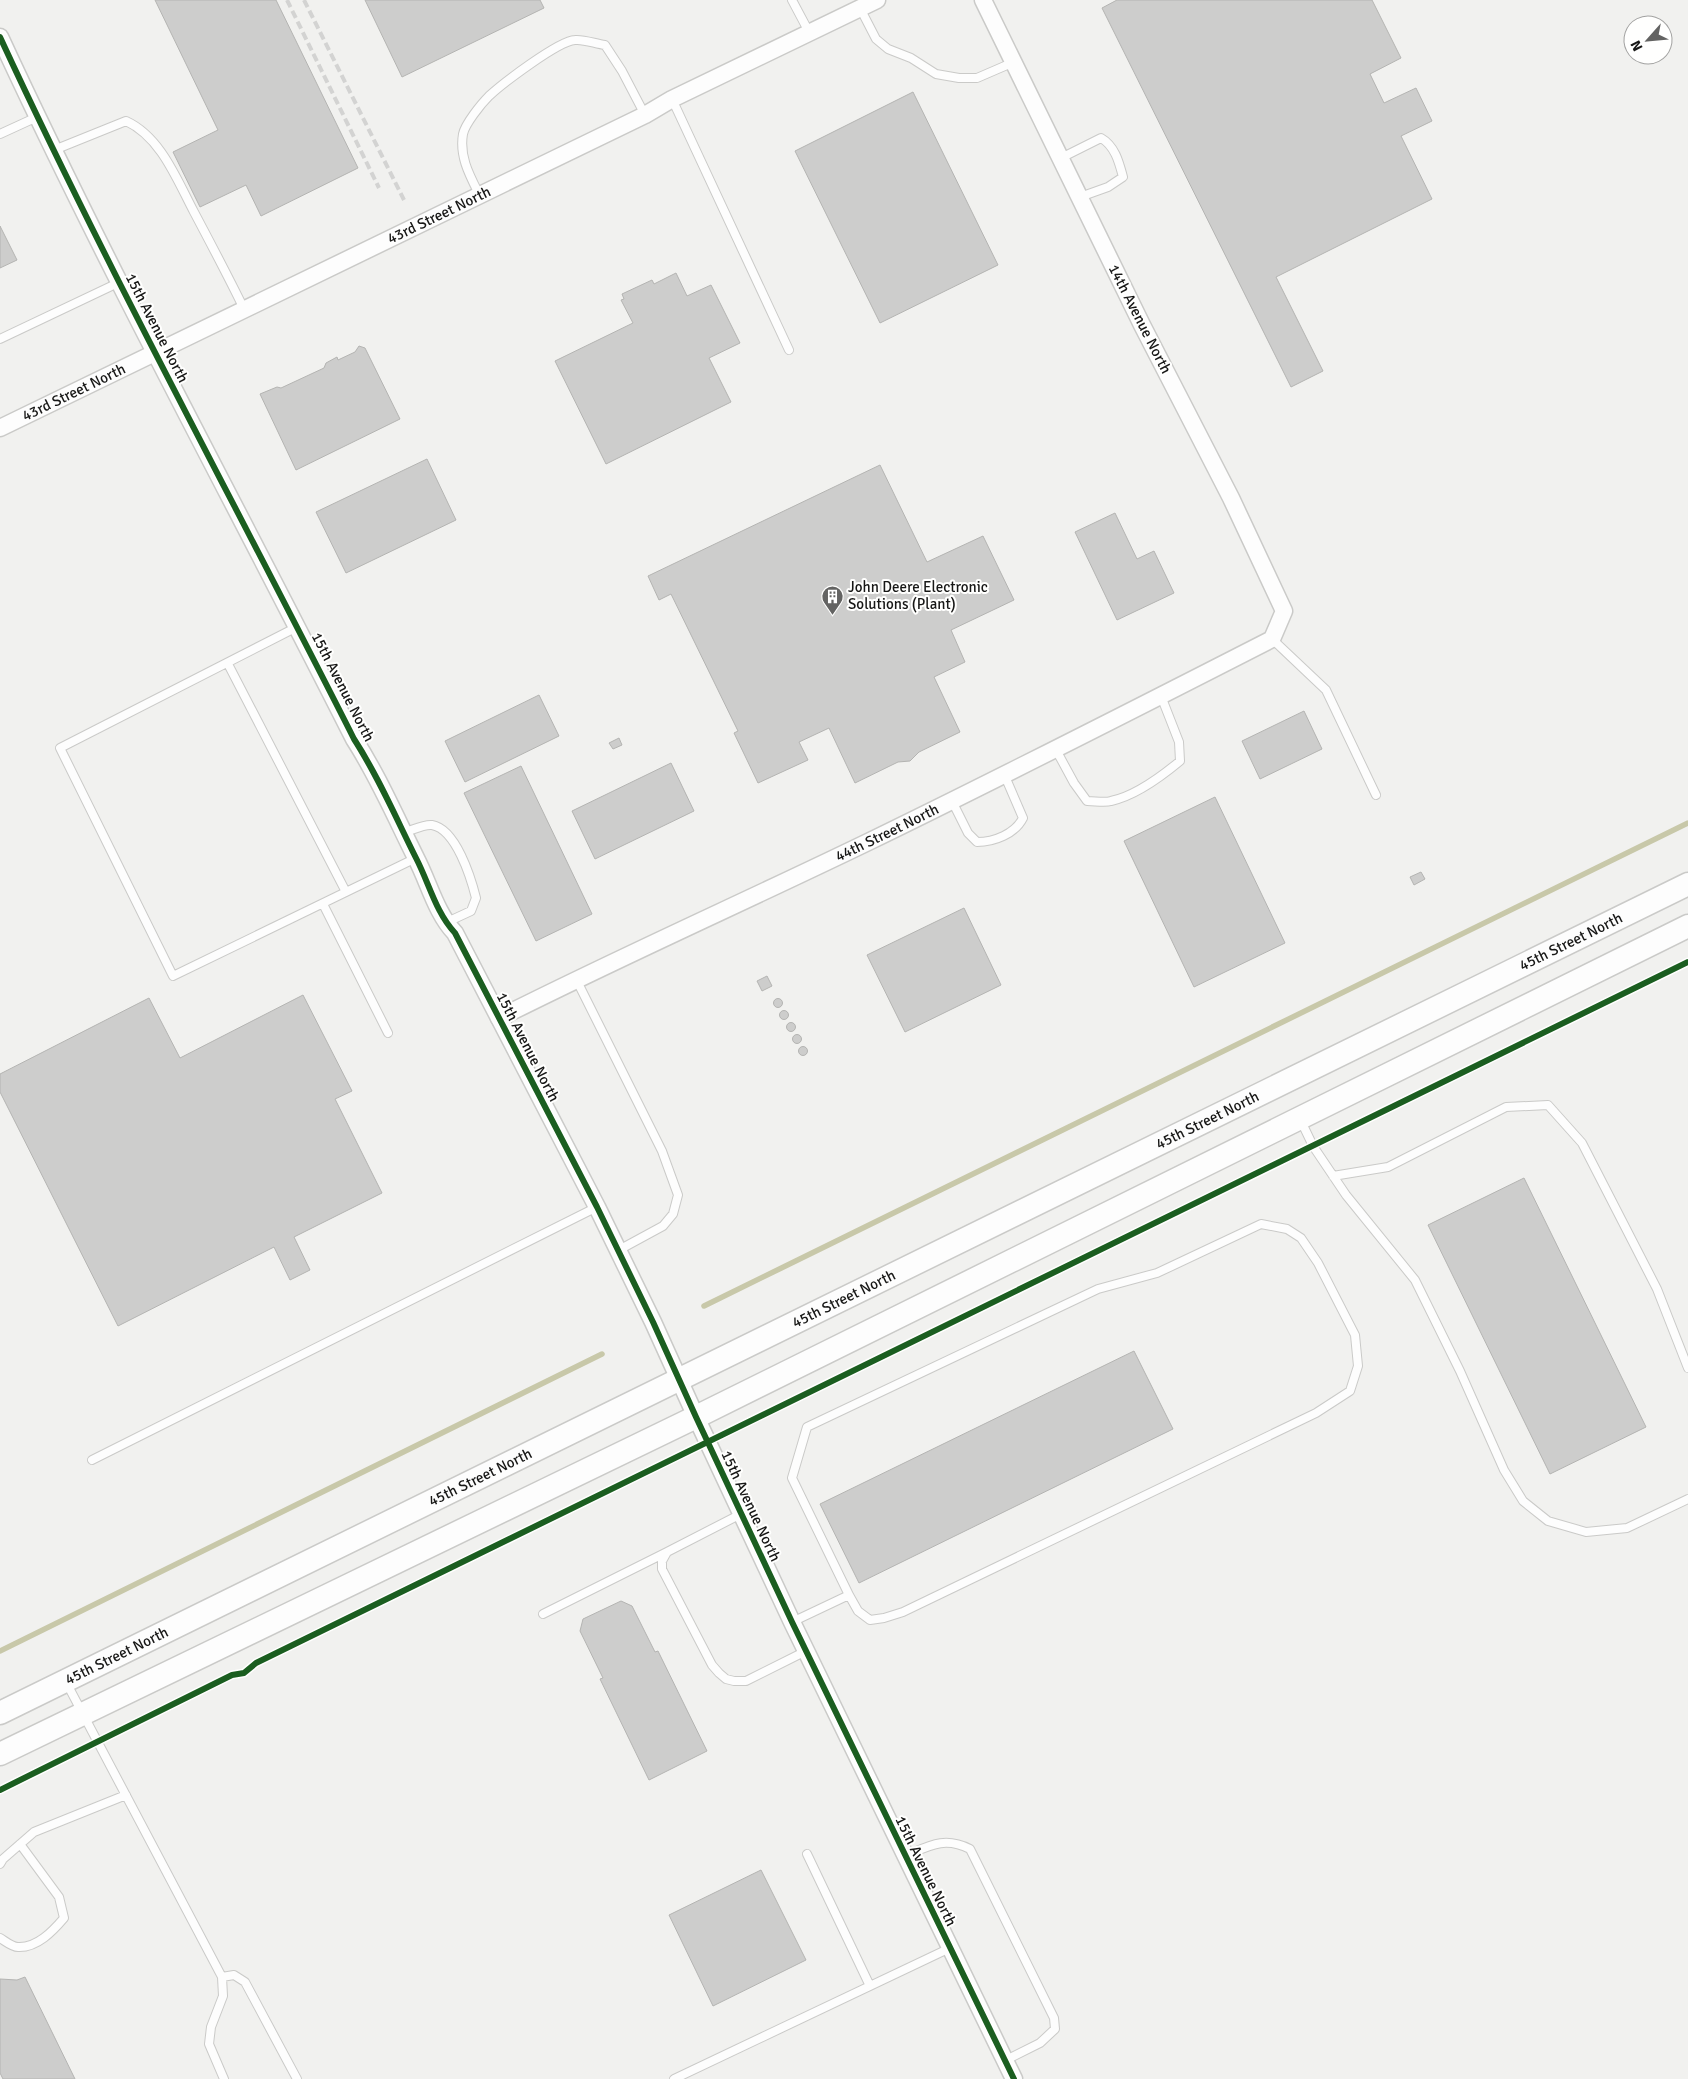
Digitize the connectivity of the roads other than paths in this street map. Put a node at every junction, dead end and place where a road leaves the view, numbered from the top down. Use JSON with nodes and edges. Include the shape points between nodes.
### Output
{"nodes":[{"id":1,"x":792,"y":0,"type":"edge"},
{"id":2,"x":876,"y":0,"type":"edge"},
{"id":3,"x":983,"y":0,"type":"edge"},
{"id":4,"x":860,"y":8,"type":"junction"},
{"id":5,"x":809,"y":32,"type":"junction"},
{"id":6,"x":0,"y":37,"type":"edge"},
{"id":7,"x":1014,"y":62,"type":"junction"},
{"id":8,"x":672,"y":99,"type":"junction"},
{"id":9,"x":645,"y":114,"type":"junction"},
{"id":10,"x":37,"y":117,"type":"junction"},
{"id":11,"x":0,"y":134,"type":"edge"},
{"id":12,"x":54,"y":150,"type":"junction"},
{"id":13,"x":1061,"y":158,"type":"junction"},
{"id":14,"x":480,"y":196,"type":"junction"},
{"id":15,"x":1080,"y":197,"type":"junction"},
{"id":16,"x":120,"y":282,"type":"junction"},
{"id":17,"x":244,"y":309,"type":"junction"},
{"id":18,"x":0,"y":339,"type":"edge"},
{"id":19,"x":789,"y":350,"type":"dead end"},
{"id":20,"x":156,"y":352,"type":"junction"},
{"id":21,"x":0,"y":428,"type":"edge"},
{"id":22,"x":298,"y":627,"type":"junction"},
{"id":23,"x":1272,"y":640,"type":"junction"},
{"id":24,"x":228,"y":664,"type":"junction"},
{"id":25,"x":1161,"y":696,"type":"junction"},
{"id":26,"x":1055,"y":748,"type":"junction"},
{"id":27,"x":1004,"y":774,"type":"junction"},
{"id":28,"x":1376,"y":795,"type":"dead end"},
{"id":29,"x":952,"y":801,"type":"junction"},
{"id":30,"x":402,"y":833,"type":"junction"},
{"id":31,"x":416,"y":858,"type":"junction"},
{"id":32,"x":1688,"y":884,"type":"edge"},
{"id":33,"x":346,"y":892,"type":"junction"},
{"id":34,"x":323,"y":904,"type":"junction"},
{"id":35,"x":445,"y":923,"type":"junction"},
{"id":36,"x":1688,"y":926,"type":"edge"},
{"id":37,"x":576,"y":979,"type":"junction"},
{"id":38,"x":499,"y":1018,"type":"junction"},
{"id":39,"x":388,"y":1033,"type":"dead end"},
{"id":40,"x":1300,"y":1119,"type":"junction"},
{"id":41,"x":1333,"y":1176,"type":"junction"},
{"id":42,"x":597,"y":1207,"type":"junction"},
{"id":43,"x":617,"y":1251,"type":"junction"},
{"id":44,"x":1688,"y":1368,"type":"edge"},
{"id":45,"x":679,"y":1380,"type":"junction"},
{"id":46,"x":696,"y":1417,"type":"junction"},
{"id":47,"x":92,"y":1460,"type":"dead end"},
{"id":48,"x":1688,"y":1499,"type":"edge"},
{"id":49,"x":741,"y":1514,"type":"junction"},
{"id":50,"x":667,"y":1552,"type":"junction"},
{"id":51,"x":849,"y":1595,"type":"junction"},
{"id":52,"x":543,"y":1614,"type":"dead end"},
{"id":53,"x":792,"y":1622,"type":"junction"},
{"id":54,"x":806,"y":1651,"type":"junction"},
{"id":55,"x":66,"y":1680,"type":"junction"},
{"id":56,"x":0,"y":1713,"type":"edge"},
{"id":57,"x":83,"y":1714,"type":"junction"},
{"id":58,"x":0,"y":1754,"type":"edge"},
{"id":59,"x":126,"y":1796,"type":"junction"},
{"id":60,"x":20,"y":1844,"type":"junction"},
{"id":61,"x":807,"y":1854,"type":"dead end"},
{"id":62,"x":905,"y":1856,"type":"junction"},
{"id":63,"x":0,"y":1864,"type":"edge"},
{"id":64,"x":0,"y":1938,"type":"edge"},
{"id":65,"x":950,"y":1948,"type":"junction"},
{"id":66,"x":222,"y":1977,"type":"junction"},
{"id":67,"x":870,"y":1986,"type":"junction"},
{"id":68,"x":1004,"y":2061,"type":"junction"},
{"id":69,"x":224,"y":2079,"type":"edge"},
{"id":70,"x":297,"y":2079,"type":"edge"},
{"id":71,"x":674,"y":2079,"type":"edge"},
{"id":72,"x":1014,"y":2079,"type":"edge"}],
"edges":[{"from":1,"to":5,"type":"lane"},
{"from":2,"to":4,"type":"street","name":"43rd Street North"},
{"from":3,"to":7,"type":"street","name":"14th Avenue North"},
{"from":4,"to":5,"type":"street","name":"43rd Street North"},
{"from":4,"to":7,"type":"lane","via":[[876,40],[936,74],[977,78]]},
{"from":5,"to":8,"type":"street","name":"43rd Street North"},
{"from":6,"to":10,"type":"street","name":"15th Avenue North"},
{"from":7,"to":13,"type":"street","name":"14th Avenue North"},
{"from":8,"to":9,"type":"street","name":"43rd Street North"},
{"from":8,"to":19,"type":"lane"},
{"from":9,"to":14,"type":"street","name":"43rd Street North"},
{"from":9,"to":14,"type":"lane","via":[[605,45],[574,40],[535,61],[490,96],[474,114],[463,133],[464,163]]},
{"from":10,"to":11,"type":"lane"},
{"from":10,"to":12,"type":"street","name":"15th Avenue North"},
{"from":12,"to":16,"type":"street","name":"15th Avenue North"},
{"from":12,"to":17,"type":"lane","via":[[126,121],[139,127],[177,177]]},
{"from":13,"to":15,"type":"street","name":"14th Avenue North"},
{"from":13,"to":15,"type":"lane","via":[[1101,138],[1110,143],[1120,163],[1123,177]]},
{"from":14,"to":17,"type":"street","name":"43rd Street North"},
{"from":15,"to":23,"type":"street","name":"14th Avenue North","via":[[1231,498],[1284,612]]},
{"from":16,"to":18,"type":"lane"},
{"from":16,"to":20,"type":"street","name":"15th Avenue North"},
{"from":17,"to":20,"type":"street","name":"43rd Street North"},
{"from":20,"to":21,"type":"street","name":"43rd Street North"},
{"from":20,"to":22,"type":"street","name":"15th Avenue North"},
{"from":22,"to":24,"type":"lane"},
{"from":22,"to":30,"type":"street","name":"15th Avenue North"},
{"from":23,"to":25,"type":"street","name":"44th Street North"},
{"from":23,"to":28,"type":"lane","via":[[1326,690]]},
{"from":24,"to":33,"type":"lane"},
{"from":24,"to":34,"type":"lane","via":[[60,748],[173,976]]},
{"from":25,"to":26,"type":"street","name":"44th Street North"},
{"from":25,"to":26,"type":"lane","via":[[1179,742],[1180,761],[1162,776],[1132,792],[1110,802],[1088,801]]},
{"from":26,"to":27,"type":"street","name":"44th Street North"},
{"from":27,"to":29,"type":"street","name":"44th Street North"},
{"from":27,"to":29,"type":"lane","via":[[1023,818],[1018,828],[989,842],[977,842],[968,833]]},
{"from":29,"to":37,"type":"street","name":"44th Street North"},
{"from":30,"to":31,"type":"street","name":"15th Avenue North"},
{"from":30,"to":35,"type":"lane","via":[[430,825],[439,827],[448,833],[457,848],[476,898],[471,910]]},
{"from":31,"to":33,"type":"lane"},
{"from":31,"to":35,"type":"street","name":"15th Avenue North"},
{"from":32,"to":45,"type":"main road","name":"45th Street North"},
{"from":33,"to":34,"type":"lane"},
{"from":34,"to":39,"type":"lane"},
{"from":35,"to":38,"type":"street","name":"15th Avenue North","via":[[455,933]]},
{"from":36,"to":40,"type":"main road"},
{"from":37,"to":38,"type":"street","name":"44th Street North"},
{"from":37,"to":43,"type":"lane","via":[[662,1151],[678,1194],[673,1214],[662,1226]]},
{"from":38,"to":42,"type":"street","name":"15th Avenue North"},
{"from":40,"to":41,"type":"lane"},
{"from":40,"to":46,"type":"main road"},
{"from":41,"to":44,"type":"lane","via":[[1388,1166],[1506,1107],[1548,1105],[1582,1143],[1657,1289]]},
{"from":41,"to":48,"type":"lane","via":[[1415,1280],[1504,1470],[1523,1501],[1548,1520],[1586,1532],[1627,1528]]},
{"from":42,"to":43,"type":"street","name":"15th Avenue North"},
{"from":42,"to":47,"type":"lane"},
{"from":43,"to":45,"type":"street","name":"15th Avenue North"},
{"from":45,"to":46,"type":"street","name":"15th Avenue North"},
{"from":45,"to":55,"type":"main road","name":"45th Street North"},
{"from":46,"to":49,"type":"street","name":"15th Avenue North"},
{"from":46,"to":57,"type":"main road"},
{"from":49,"to":50,"type":"lane"},
{"from":49,"to":53,"type":"street","name":"15th Avenue North"},
{"from":50,"to":52,"type":"lane"},
{"from":50,"to":54,"type":"lane","via":[[662,1569],[712,1665],[726,1679],[746,1681]]},
{"from":51,"to":51,"type":"lane","via":[[792,1478],[807,1427],[1098,1289],[1157,1273],[1261,1224],[1288,1229],[1301,1238],[1354,1335],[1358,1366],[1350,1391],[1316,1412],[903,1612],[870,1620],[858,1611]]},
{"from":51,"to":53,"type":"lane"},
{"from":53,"to":54,"type":"street","name":"15th Avenue North"},
{"from":54,"to":62,"type":"street","name":"15th Avenue North"},
{"from":55,"to":56,"type":"main road","name":"45th Street North"},
{"from":55,"to":57,"type":"lane"},
{"from":57,"to":58,"type":"main road"},
{"from":57,"to":59,"type":"lane"},
{"from":59,"to":60,"type":"lane","via":[[34,1832]]},
{"from":59,"to":66,"type":"lane"},
{"from":60,"to":63,"type":"lane"},
{"from":60,"to":64,"type":"lane","via":[[59,1897],[64,1918],[53,1931],[33,1944],[17,1947]]},
{"from":61,"to":67,"type":"lane"},
{"from":62,"to":65,"type":"street","name":"15th Avenue North"},
{"from":62,"to":68,"type":"lane","via":[[937,1843],[950,1842],[970,1849],[1054,2018],[1054,2029],[1040,2043]]},
{"from":65,"to":67,"type":"lane"},
{"from":65,"to":68,"type":"street","name":"15th Avenue North"},
{"from":66,"to":69,"type":"lane","via":[[223,1996],[211,2027],[209,2044]]},
{"from":66,"to":70,"type":"lane","via":[[234,1975],[245,1982]]},
{"from":67,"to":71,"type":"lane"},
{"from":68,"to":72,"type":"street","name":"15th Avenue North"}]}
